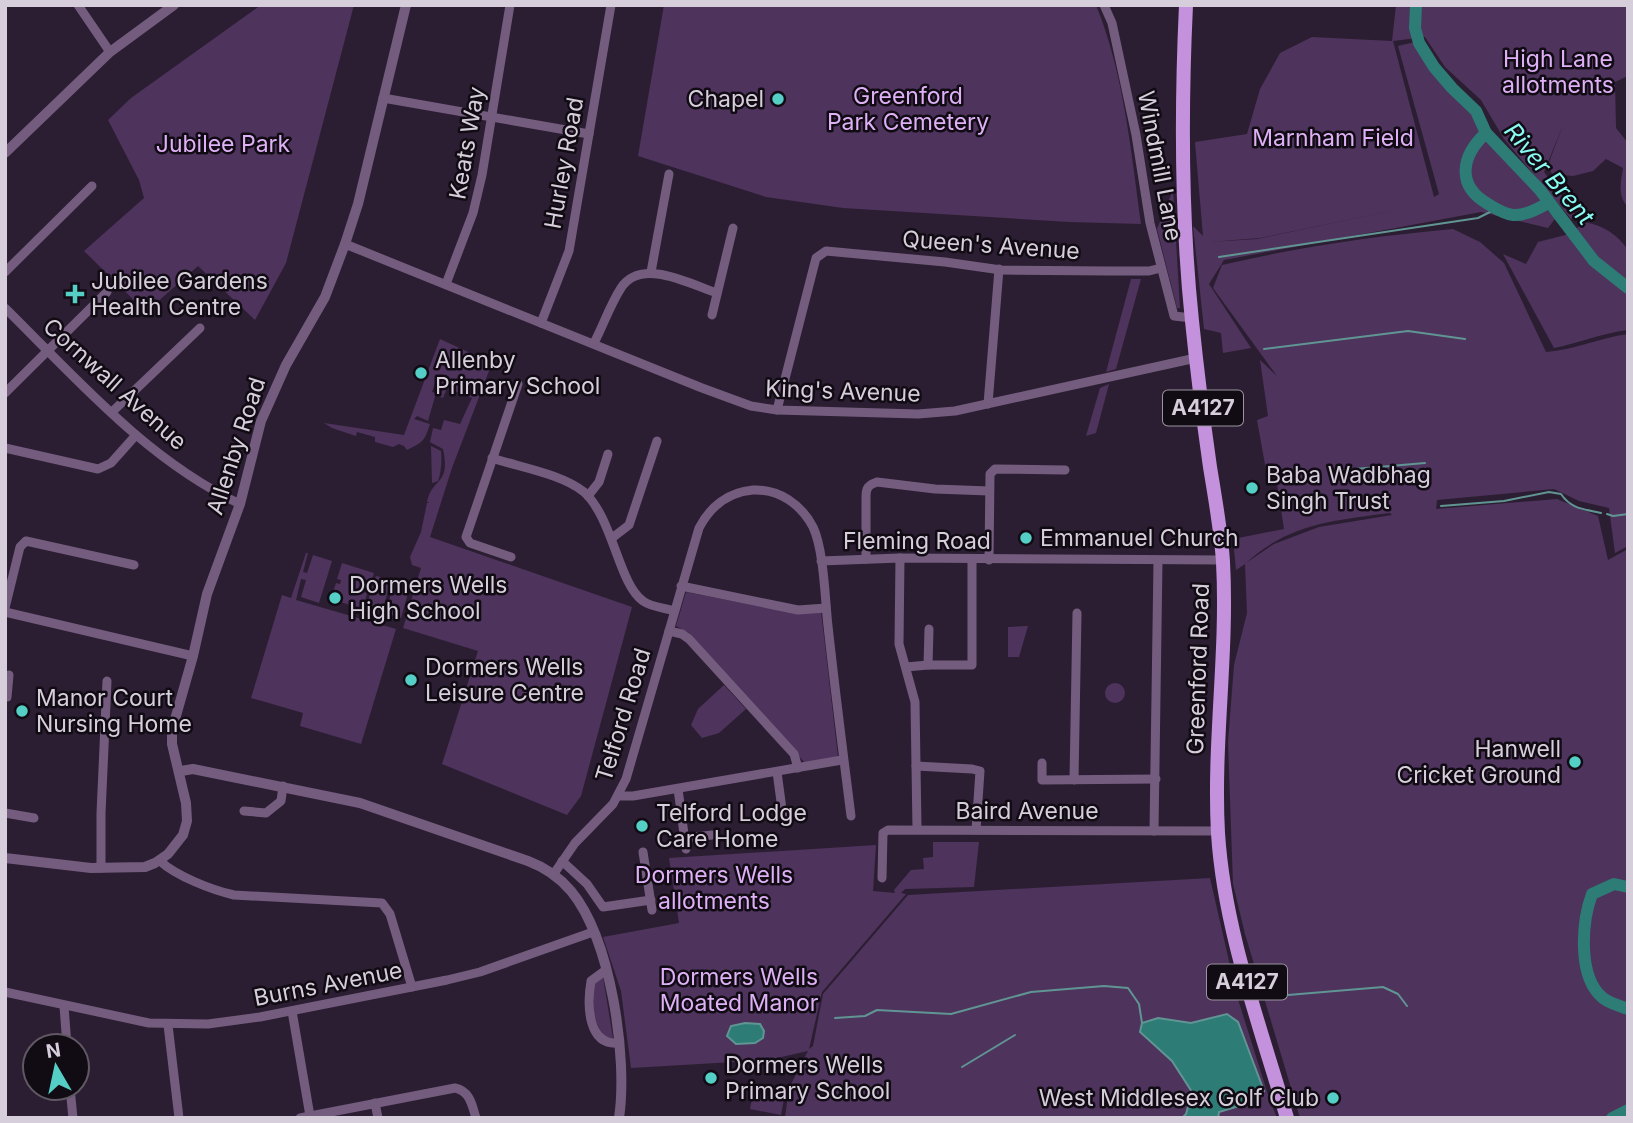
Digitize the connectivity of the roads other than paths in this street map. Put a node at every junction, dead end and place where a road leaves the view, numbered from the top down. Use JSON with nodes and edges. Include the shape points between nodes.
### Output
{"nodes":[{"id":1,"x":78,"y":5,"type":"edge"},
{"id":2,"x":174,"y":5,"type":"edge"},
{"id":3,"x":406,"y":5,"type":"edge"},
{"id":4,"x":510,"y":5,"type":"edge"},
{"id":5,"x":611,"y":5,"type":"edge"},
{"id":6,"x":1104,"y":5,"type":"edge"},
{"id":7,"x":1186,"y":5,"type":"edge"},
{"id":8,"x":110,"y":52,"type":"junction"},
{"id":9,"x":383,"y":98,"type":"junction"},
{"id":10,"x":492,"y":117,"type":"junction"},
{"id":11,"x":589,"y":134,"type":"junction"},
{"id":12,"x":5,"y":153,"type":"edge"},
{"id":13,"x":668,"y":174,"type":"dead end"},
{"id":14,"x":92,"y":186,"type":"dead end"},
{"id":15,"x":733,"y":228,"type":"dead end"},
{"id":16,"x":345,"y":244,"type":"junction"},
{"id":17,"x":1161,"y":268,"type":"junction"},
{"id":18,"x":999,"y":270,"type":"junction"},
{"id":19,"x":5,"y":272,"type":"edge"},
{"id":20,"x":651,"y":272,"type":"junction"},
{"id":21,"x":446,"y":284,"type":"junction"},
{"id":22,"x":107,"y":292,"type":"dead end"},
{"id":23,"x":717,"y":293,"type":"junction"},
{"id":24,"x":5,"y":309,"type":"edge"},
{"id":25,"x":712,"y":315,"type":"dead end"},
{"id":26,"x":1192,"y":318,"type":"junction"},
{"id":27,"x":541,"y":323,"type":"junction"},
{"id":28,"x":200,"y":328,"type":"dead end"},
{"id":29,"x":594,"y":344,"type":"junction"},
{"id":30,"x":47,"y":350,"type":"junction"},
{"id":31,"x":1196,"y":358,"type":"junction"},
{"id":32,"x":518,"y":384,"type":"dead end"},
{"id":33,"x":5,"y":393,"type":"edge"},
{"id":34,"x":988,"y":404,"type":"junction"},
{"id":35,"x":777,"y":410,"type":"junction"},
{"id":36,"x":112,"y":412,"type":"junction"},
{"id":37,"x":136,"y":435,"type":"junction"},
{"id":38,"x":657,"y":441,"type":"dead end"},
{"id":39,"x":5,"y":448,"type":"edge"},
{"id":40,"x":608,"y":454,"type":"dead end"},
{"id":41,"x":492,"y":458,"type":"junction"},
{"id":42,"x":1065,"y":470,"type":"dead end"},
{"id":43,"x":989,"y":491,"type":"junction"},
{"id":44,"x":588,"y":496,"type":"junction"},
{"id":45,"x":240,"y":504,"type":"junction"},
{"id":46,"x":612,"y":538,"type":"junction"},
{"id":47,"x":511,"y":557,"type":"dead end"},
{"id":48,"x":900,"y":558,"type":"junction"},
{"id":49,"x":866,"y":559,"type":"junction"},
{"id":50,"x":972,"y":560,"type":"junction"},
{"id":51,"x":989,"y":560,"type":"junction"},
{"id":52,"x":1223,"y":560,"type":"junction"},
{"id":53,"x":821,"y":561,"type":"junction"},
{"id":54,"x":1158,"y":561,"type":"junction"},
{"id":55,"x":134,"y":565,"type":"dead end"},
{"id":56,"x":681,"y":586,"type":"junction"},
{"id":57,"x":826,"y":608,"type":"junction"},
{"id":58,"x":5,"y":610,"type":"edge"},
{"id":59,"x":674,"y":611,"type":"junction"},
{"id":60,"x":1077,"y":613,"type":"dead end"},
{"id":61,"x":929,"y":629,"type":"dead end"},
{"id":62,"x":669,"y":631,"type":"junction"},
{"id":63,"x":193,"y":656,"type":"junction"},
{"id":64,"x":928,"y":665,"type":"junction"},
{"id":65,"x":906,"y":667,"type":"junction"},
{"id":66,"x":9,"y":675,"type":"dead end"},
{"id":67,"x":107,"y":681,"type":"dead end"},
{"id":68,"x":5,"y":697,"type":"edge"},
{"id":69,"x":842,"y":760,"type":"junction"},
{"id":70,"x":1042,"y":763,"type":"dead end"},
{"id":71,"x":916,"y":766,"type":"junction"},
{"id":72,"x":798,"y":768,"type":"junction"},
{"id":73,"x":181,"y":771,"type":"junction"},
{"id":74,"x":777,"y":772,"type":"junction"},
{"id":75,"x":1156,"y":779,"type":"junction"},
{"id":76,"x":1074,"y":780,"type":"junction"},
{"id":77,"x":283,"y":786,"type":"junction"},
{"id":78,"x":678,"y":789,"type":"junction"},
{"id":79,"x":619,"y":796,"type":"junction"},
{"id":80,"x":244,"y":811,"type":"dead end"},
{"id":81,"x":5,"y":813,"type":"edge"},
{"id":82,"x":851,"y":816,"type":"dead end"},
{"id":83,"x":34,"y":818,"type":"dead end"},
{"id":84,"x":783,"y":824,"type":"dead end"},
{"id":85,"x":917,"y":829,"type":"junction"},
{"id":86,"x":976,"y":830,"type":"junction"},
{"id":87,"x":1154,"y":831,"type":"junction"},
{"id":88,"x":1218,"y":831,"type":"junction"},
{"id":89,"x":712,"y":835,"type":"dead end"},
{"id":90,"x":685,"y":838,"type":"junction"},
{"id":91,"x":686,"y":849,"type":"dead end"},
{"id":92,"x":643,"y":852,"type":"dead end"},
{"id":93,"x":5,"y":858,"type":"edge"},
{"id":94,"x":160,"y":861,"type":"junction"},
{"id":95,"x":562,"y":861,"type":"junction"},
{"id":96,"x":101,"y":868,"type":"junction"},
{"id":97,"x":553,"y":874,"type":"junction"},
{"id":98,"x":882,"y":878,"type":"dead end"},
{"id":99,"x":650,"y":900,"type":"junction"},
{"id":100,"x":603,"y":907,"type":"junction"},
{"id":101,"x":652,"y":910,"type":"dead end"},
{"id":102,"x":585,"y":912,"type":"junction"},
{"id":103,"x":593,"y":932,"type":"junction"},
{"id":104,"x":606,"y":970,"type":"junction"},
{"id":105,"x":412,"y":988,"type":"junction"},
{"id":106,"x":5,"y":992,"type":"edge"},
{"id":107,"x":64,"y":1006,"type":"junction"},
{"id":108,"x":292,"y":1011,"type":"junction"},
{"id":109,"x":168,"y":1025,"type":"junction"},
{"id":110,"x":66,"y":1032,"type":"edge"},
{"id":111,"x":620,"y":1043,"type":"junction"},
{"id":112,"x":375,"y":1103,"type":"junction"},
{"id":113,"x":305,"y":1117,"type":"edge"},
{"id":114,"x":179,"y":1118,"type":"edge"},
{"id":115,"x":378,"y":1118,"type":"edge"},
{"id":116,"x":476,"y":1118,"type":"edge"},
{"id":117,"x":619,"y":1118,"type":"edge"},
{"id":118,"x":1287,"y":1118,"type":"edge"}],
"edges":[{"from":1,"to":8,"type":"street"},
{"from":2,"to":8,"type":"street"},
{"from":3,"to":9,"type":"street","name":"Allenby Road"},
{"from":4,"to":10,"type":"street","name":"Keats Way"},
{"from":5,"to":11,"type":"street","name":"Hurley Road"},
{"from":6,"to":17,"type":"street","name":"Windmill Lane","via":[[1112,23]]},
{"from":7,"to":26,"type":"main road","name":"Greenford Road","number":"A4127","via":[[1184,211]]},
{"from":8,"to":12,"type":"street"},
{"from":9,"to":10,"type":"street"},
{"from":9,"to":16,"type":"street","name":"Allenby Road"},
{"from":10,"to":11,"type":"street"},
{"from":10,"to":21,"type":"street","name":"Keats Way","via":[[474,213]]},
{"from":11,"to":27,"type":"street","name":"Hurley Road","via":[[569,251]]},
{"from":13,"to":20,"type":"street"},
{"from":14,"to":19,"type":"street"},
{"from":15,"to":23,"type":"street"},
{"from":16,"to":21,"type":"street","name":"King's Avenue"},
{"from":16,"to":45,"type":"street","name":"Allenby Road","via":[[325,297],[267,406]]},
{"from":17,"to":18,"type":"street","name":"Queen's Avenue"},
{"from":17,"to":26,"type":"street","name":"Windmill Lane","via":[[1174,316]]},
{"from":18,"to":34,"type":"street"},
{"from":18,"to":35,"type":"street","name":"Queen's Avenue","via":[[832,251],[818,254]]},
{"from":20,"to":23,"type":"street"},
{"from":20,"to":29,"type":"street","via":[[634,275],[622,287]]},
{"from":21,"to":27,"type":"street","name":"King's Avenue"},
{"from":22,"to":30,"type":"street"},
{"from":23,"to":25,"type":"street"},
{"from":24,"to":30,"type":"street","name":"Cornwall Avenue"},
{"from":26,"to":31,"type":"main road","name":"Greenford Road","number":"A4127"},
{"from":27,"to":29,"type":"street","name":"King's Avenue"},
{"from":28,"to":36,"type":"street"},
{"from":29,"to":35,"type":"street","name":"King's Avenue","via":[[728,398]]},
{"from":30,"to":33,"type":"street"},
{"from":30,"to":36,"type":"street","name":"Cornwall Avenue"},
{"from":31,"to":34,"type":"street","name":"King's Avenue"},
{"from":31,"to":52,"type":"main road","name":"Greenford Road","number":"A4127"},
{"from":32,"to":41,"type":"street"},
{"from":34,"to":35,"type":"street","name":"King's Avenue","via":[[918,414]]},
{"from":36,"to":37,"type":"street","name":"Cornwall Avenue"},
{"from":37,"to":39,"type":"street","via":[[111,463],[98,469]]},
{"from":37,"to":45,"type":"street","name":"Cornwall Avenue","via":[[181,470]]},
{"from":38,"to":46,"type":"street","via":[[629,526]]},
{"from":40,"to":44,"type":"street"},
{"from":41,"to":44,"type":"street","via":[[565,481]]},
{"from":41,"to":47,"type":"street","via":[[466,537],[470,543]]},
{"from":42,"to":43,"type":"street","via":[[995,469],[990,474]]},
{"from":43,"to":49,"type":"street","via":[[870,484],[866,489]]},
{"from":43,"to":51,"type":"street"},
{"from":44,"to":46,"type":"street"},
{"from":45,"to":63,"type":"street","name":"Allenby Road","via":[[211,581]]},
{"from":46,"to":59,"type":"street","via":[[638,597]]},
{"from":48,"to":49,"type":"street","name":"Fleming Road"},
{"from":48,"to":50,"type":"street","name":"Fleming Road"},
{"from":48,"to":65,"type":"street","via":[[899,644]]},
{"from":49,"to":53,"type":"street","name":"Fleming Road"},
{"from":50,"to":51,"type":"street","name":"Fleming Road"},
{"from":50,"to":64,"type":"street","via":[[972,665]]},
{"from":51,"to":54,"type":"street","name":"Fleming Road"},
{"from":52,"to":54,"type":"street","name":"Fleming Road"},
{"from":52,"to":88,"type":"main road","name":"Greenford Road","number":"A4127"},
{"from":53,"to":56,"type":"street","name":"Telford Road","via":[[815,532],[797,506],[774,492],[747,491],[727,497],[706,515]]},
{"from":53,"to":57,"type":"street","name":"Telford Road"},
{"from":54,"to":75,"type":"street"},
{"from":55,"to":58,"type":"street","via":[[26,541],[20,547]]},
{"from":56,"to":57,"type":"street","via":[[792,610]]},
{"from":56,"to":59,"type":"street","name":"Telford Road"},
{"from":57,"to":69,"type":"street","name":"Telford Road"},
{"from":58,"to":63,"type":"street"},
{"from":59,"to":62,"type":"street","name":"Telford Road"},
{"from":60,"to":76,"type":"street"},
{"from":61,"to":64,"type":"street"},
{"from":62,"to":72,"type":"street","via":[[689,639],[794,754]]},
{"from":62,"to":79,"type":"street","name":"Telford Road"},
{"from":63,"to":73,"type":"street","name":"Allenby Road","via":[[172,730]]},
{"from":64,"to":65,"type":"street"},
{"from":65,"to":71,"type":"street","via":[[915,702]]},
{"from":66,"to":68,"type":"street"},
{"from":67,"to":96,"type":"street"},
{"from":69,"to":72,"type":"street"},
{"from":69,"to":82,"type":"street","name":"Telford Road"},
{"from":70,"to":76,"type":"street","via":[[1042,780]]},
{"from":71,"to":85,"type":"street"},
{"from":71,"to":86,"type":"street","via":[[979,771]]},
{"from":72,"to":74,"type":"street"},
{"from":73,"to":77,"type":"street","via":[[193,769]]},
{"from":73,"to":94,"type":"street","name":"Allenby Road","via":[[186,826],[178,843]]},
{"from":74,"to":78,"type":"street"},
{"from":74,"to":84,"type":"street"},
{"from":75,"to":76,"type":"street"},
{"from":75,"to":87,"type":"street"},
{"from":77,"to":80,"type":"street","via":[[281,801],[266,813]]},
{"from":77,"to":97,"type":"street","via":[[392,812]]},
{"from":78,"to":79,"type":"street"},
{"from":78,"to":90,"type":"street"},
{"from":79,"to":95,"type":"street","name":"Telford Road"},
{"from":81,"to":83,"type":"street"},
{"from":85,"to":86,"type":"street","name":"Baird Avenue"},
{"from":85,"to":98,"type":"street","name":"Baird Avenue","via":[[883,833]]},
{"from":86,"to":87,"type":"street","name":"Baird Avenue"},
{"from":87,"to":88,"type":"street","name":"Baird Avenue"},
{"from":88,"to":118,"type":"main road","name":"Greenford Road","number":"A4127","via":[[1223,884],[1240,956]]},
{"from":89,"to":90,"type":"street"},
{"from":90,"to":91,"type":"street"},
{"from":92,"to":99,"type":"street"},
{"from":93,"to":96,"type":"street"},
{"from":94,"to":96,"type":"street","via":[[145,867]]},
{"from":94,"to":105,"type":"street","via":[[173,871],[234,895],[384,904]]},
{"from":95,"to":97,"type":"street","name":"Telford Road"},
{"from":95,"to":100,"type":"street"},
{"from":97,"to":102,"type":"street"},
{"from":99,"to":100,"type":"street"},
{"from":99,"to":101,"type":"street"},
{"from":100,"to":102,"type":"street"},
{"from":102,"to":103,"type":"street"},
{"from":103,"to":104,"type":"street"},
{"from":103,"to":105,"type":"street","name":"Burns Avenue","via":[[480,972]]},
{"from":104,"to":111,"type":"street"},
{"from":104,"to":111,"type":"street","via":[[591,981],[590,1013],[600,1038],[607,1044]]},
{"from":105,"to":108,"type":"street","name":"Burns Avenue"},
{"from":106,"to":107,"type":"street","name":"Burns Avenue"},
{"from":107,"to":109,"type":"street","name":"Burns Avenue"},
{"from":107,"to":110,"type":"street"},
{"from":108,"to":109,"type":"street","name":"Burns Avenue","via":[[226,1023]]},
{"from":108,"to":113,"type":"street"},
{"from":109,"to":114,"type":"street"},
{"from":111,"to":117,"type":"street"},
{"from":112,"to":113,"type":"street"},
{"from":112,"to":115,"type":"street"},
{"from":112,"to":116,"type":"street","via":[[451,1088],[462,1090]]}]}
